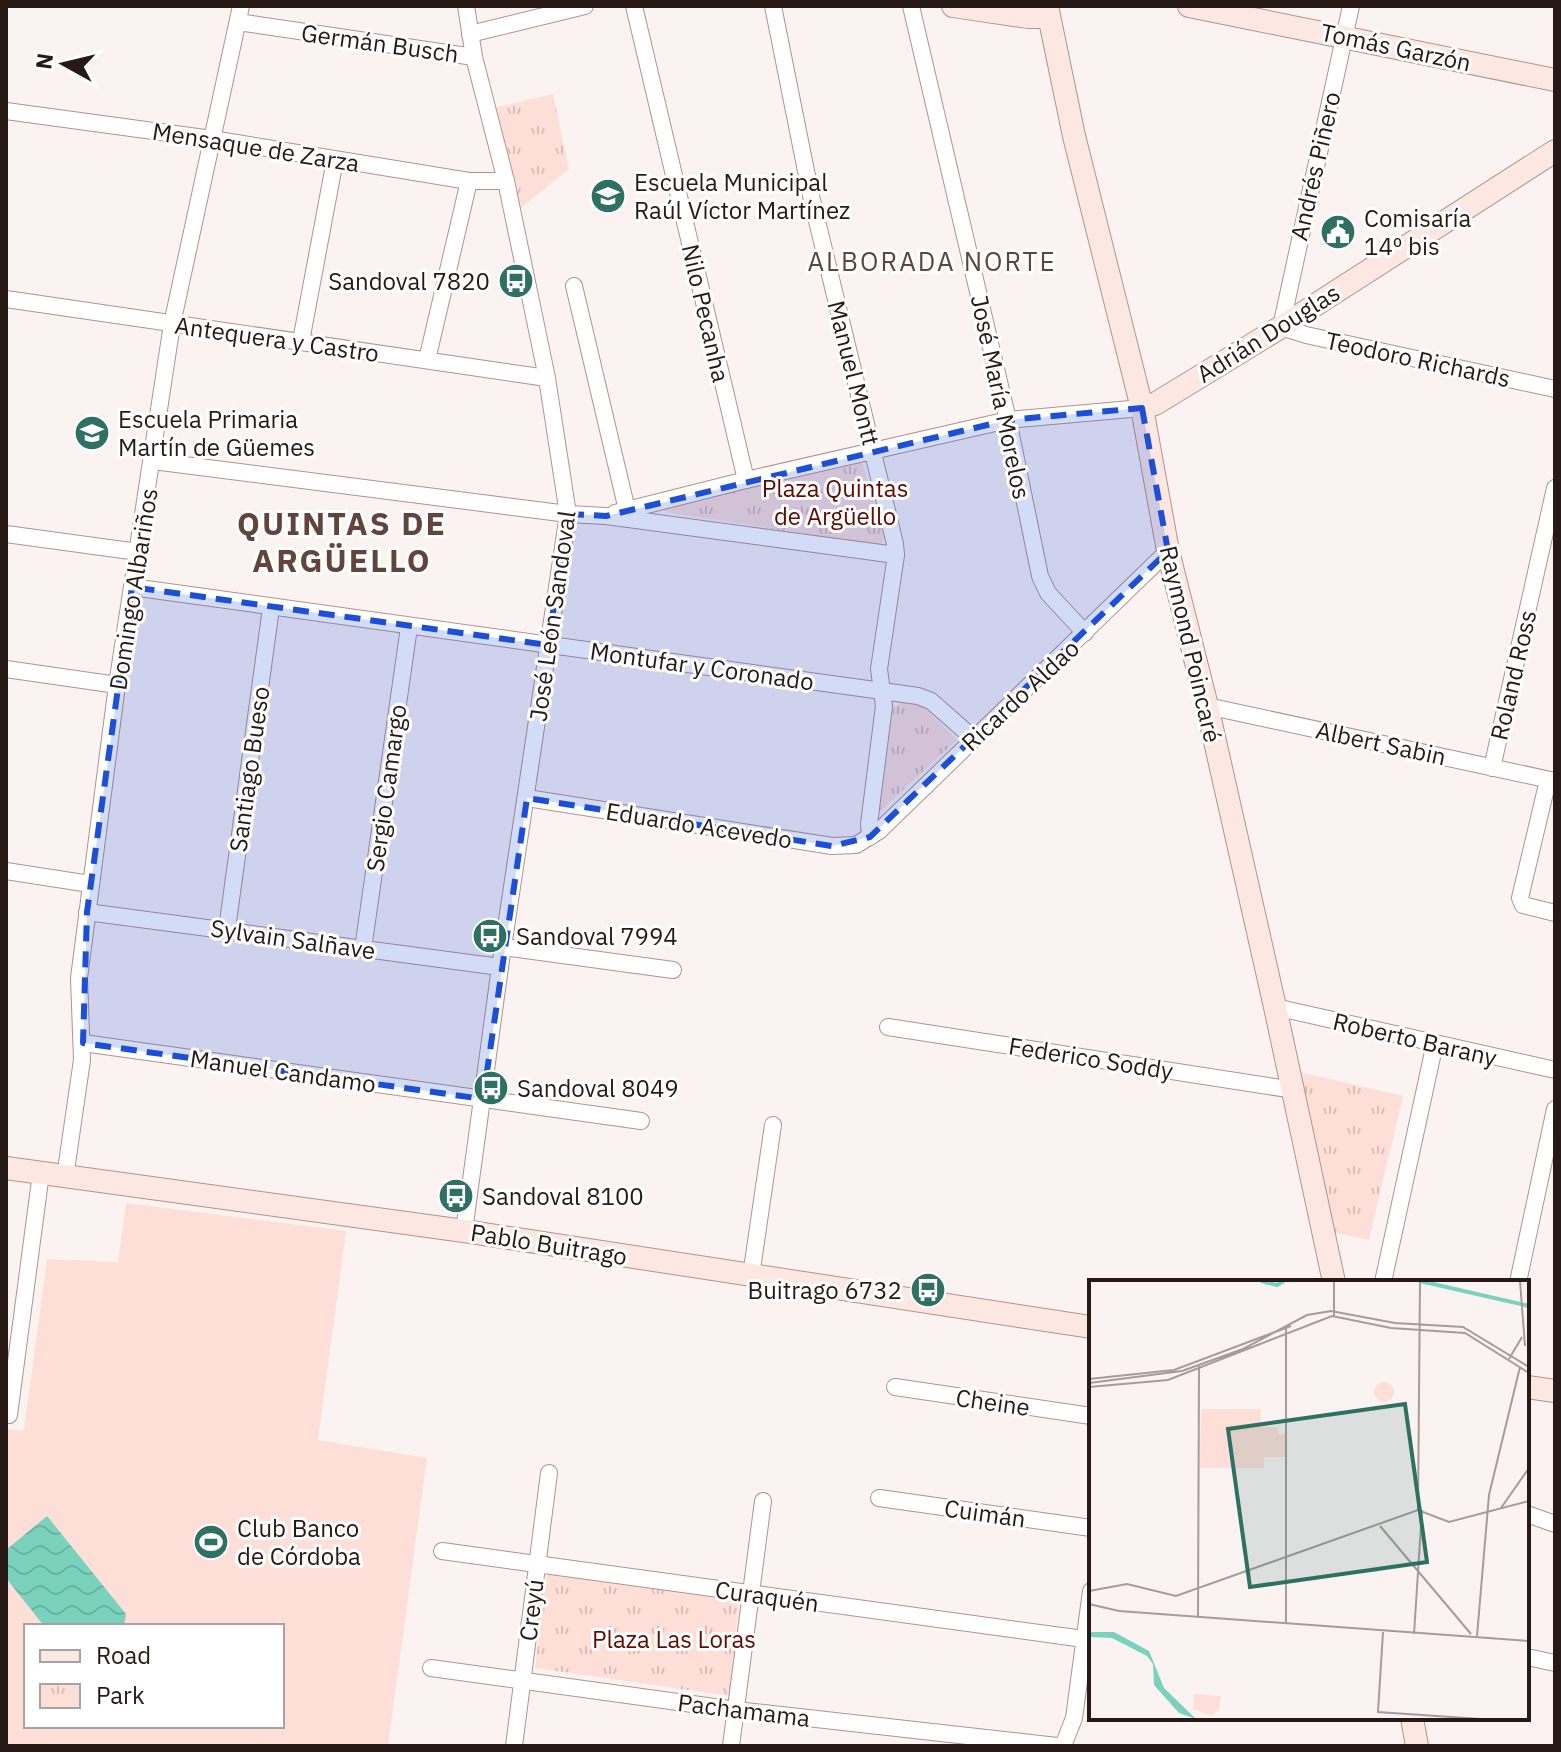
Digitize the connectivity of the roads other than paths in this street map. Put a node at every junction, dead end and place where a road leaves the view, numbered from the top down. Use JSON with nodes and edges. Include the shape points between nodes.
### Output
{"nodes":[{"id":1,"x":466,"y":6,"type":"edge"},
{"id":2,"x":585,"y":6,"type":"edge"},
{"id":3,"x":634,"y":6,"type":"edge"},
{"id":4,"x":773,"y":6,"type":"edge"},
{"id":5,"x":911,"y":6,"type":"edge"},
{"id":6,"x":953,"y":6,"type":"edge"},
{"id":7,"x":1189,"y":6,"type":"edge"},
{"id":8,"x":1351,"y":6,"type":"edge"},
{"id":9,"x":1047,"y":11,"type":"edge"},
{"id":10,"x":239,"y":14,"type":"edge"},
{"id":11,"x":470,"y":34,"type":"junction"},
{"id":12,"x":1344,"y":36,"type":"junction"},
{"id":13,"x":474,"y":57,"type":"junction"},
{"id":14,"x":1555,"y":80,"type":"edge"},
{"id":15,"x":6,"y":111,"type":"edge"},
{"id":16,"x":212,"y":139,"type":"junction"},
{"id":17,"x":1555,"y":151,"type":"edge"},
{"id":18,"x":335,"y":160,"type":"junction"},
{"id":19,"x":469,"y":181,"type":"junction"},
{"id":20,"x":506,"y":181,"type":"junction"},
{"id":21,"x":574,"y":286,"type":"dead end"},
{"id":22,"x":6,"y":299,"type":"edge"},
{"id":23,"x":172,"y":324,"type":"junction"},
{"id":24,"x":1281,"y":327,"type":"junction"},
{"id":25,"x":301,"y":341,"type":"junction"},
{"id":26,"x":427,"y":360,"type":"junction"},
{"id":27,"x":547,"y":378,"type":"junction"},
{"id":28,"x":1555,"y":389,"type":"edge"},
{"id":29,"x":1142,"y":408,"type":"junction"},
{"id":30,"x":1008,"y":420,"type":"junction"},
{"id":31,"x":873,"y":452,"type":"junction"},
{"id":32,"x":153,"y":461,"type":"junction"},
{"id":33,"x":746,"y":480,"type":"junction"},
{"id":34,"x":1555,"y":488,"type":"edge"},
{"id":35,"x":627,"y":510,"type":"junction"},
{"id":36,"x":568,"y":514,"type":"junction"},
{"id":37,"x":606,"y":516,"type":"junction"},
{"id":38,"x":6,"y":534,"type":"edge"},
{"id":39,"x":1168,"y":551,"type":"junction"},
{"id":40,"x":138,"y":552,"type":"junction"},
{"id":41,"x":896,"y":555,"type":"junction"},
{"id":42,"x":132,"y":587,"type":"junction"},
{"id":43,"x":271,"y":608,"type":"junction"},
{"id":44,"x":409,"y":627,"type":"junction"},
{"id":45,"x":1085,"y":633,"type":"junction"},
{"id":46,"x":548,"y":645,"type":"junction"},
{"id":47,"x":6,"y":669,"type":"edge"},
{"id":48,"x":117,"y":685,"type":"junction"},
{"id":49,"x":883,"y":691,"type":"junction"},
{"id":50,"x":1207,"y":706,"type":"junction"},
{"id":51,"x":973,"y":738,"type":"junction"},
{"id":52,"x":1492,"y":768,"type":"junction"},
{"id":53,"x":1552,"y":781,"type":"edge"},
{"id":54,"x":527,"y":798,"type":"junction"},
{"id":55,"x":870,"y":837,"type":"junction"},
{"id":56,"x":6,"y":871,"type":"edge"},
{"id":57,"x":90,"y":884,"type":"junction"},
{"id":58,"x":87,"y":912,"type":"junction"},
{"id":59,"x":1555,"y":913,"type":"edge"},
{"id":60,"x":227,"y":929,"type":"junction"},
{"id":61,"x":503,"y":947,"type":"junction"},
{"id":62,"x":363,"y":949,"type":"junction"},
{"id":63,"x":500,"y":967,"type":"junction"},
{"id":64,"x":673,"y":970,"type":"dead end"},
{"id":65,"x":1275,"y":1007,"type":"junction"},
{"id":66,"x":888,"y":1027,"type":"dead end"},
{"id":67,"x":83,"y":1043,"type":"junction"},
{"id":68,"x":1435,"y":1043,"type":"junction"},
{"id":69,"x":1555,"y":1070,"type":"edge"},
{"id":70,"x":1294,"y":1090,"type":"junction"},
{"id":71,"x":483,"y":1099,"type":"junction"},
{"id":72,"x":1555,"y":1109,"type":"edge"},
{"id":73,"x":641,"y":1121,"type":"dead end"},
{"id":74,"x":773,"y":1125,"type":"dead end"},
{"id":75,"x":6,"y":1168,"type":"edge"},
{"id":76,"x":41,"y":1173,"type":"junction"},
{"id":77,"x":65,"y":1177,"type":"junction"},
{"id":78,"x":464,"y":1231,"type":"junction"},
{"id":79,"x":751,"y":1276,"type":"junction"},
{"id":80,"x":1334,"y":1280,"type":"edge"},
{"id":81,"x":1383,"y":1280,"type":"edge"},
{"id":82,"x":1518,"y":1280,"type":"edge"},
{"id":83,"x":1089,"y":1327,"type":"edge"},
{"id":84,"x":895,"y":1387,"type":"dead end"},
{"id":85,"x":1529,"y":1387,"type":"edge"},
{"id":86,"x":1555,"y":1391,"type":"edge"},
{"id":87,"x":9,"y":1415,"type":"dead end"},
{"id":88,"x":1089,"y":1416,"type":"edge"},
{"id":89,"x":549,"y":1473,"type":"dead end"},
{"id":90,"x":879,"y":1498,"type":"dead end"},
{"id":91,"x":763,"y":1501,"type":"dead end"},
{"id":92,"x":1529,"y":1515,"type":"edge"},
{"id":93,"x":1555,"y":1524,"type":"edge"},
{"id":94,"x":1089,"y":1528,"type":"edge"},
{"id":95,"x":442,"y":1551,"type":"dead end"},
{"id":96,"x":537,"y":1563,"type":"junction"},
{"id":97,"x":751,"y":1594,"type":"junction"},
{"id":98,"x":1088,"y":1640,"type":"edge"},
{"id":99,"x":1529,"y":1657,"type":"edge"},
{"id":100,"x":1555,"y":1663,"type":"edge"},
{"id":101,"x":431,"y":1668,"type":"dead end"},
{"id":102,"x":522,"y":1680,"type":"junction"},
{"id":103,"x":736,"y":1710,"type":"junction"},
{"id":104,"x":1412,"y":1720,"type":"edge"},
{"id":105,"x":514,"y":1746,"type":"edge"},
{"id":106,"x":731,"y":1746,"type":"edge"},
{"id":107,"x":1057,"y":1746,"type":"edge"},
{"id":108,"x":1063,"y":1746,"type":"edge"},
{"id":109,"x":1417,"y":1746,"type":"edge"}],
"edges":[{"from":1,"to":11,"type":"street","name":"José León Sandoval"},
{"from":2,"to":11,"type":"street","name":"Germán Busch"},
{"from":3,"to":33,"type":"street","name":"Nilo Pecanha"},
{"from":4,"to":31,"type":"street","name":"Manuel Montt","via":[[811,196]]},
{"from":5,"to":30,"type":"street","name":"José María Morelos"},
{"from":6,"to":9,"type":"street","via":[[1028,17]]},
{"from":7,"to":12,"type":"street","name":"Tomás Garzón"},
{"from":8,"to":12,"type":"street","name":"Andrés Piñero"},
{"from":9,"to":29,"type":"street","name":"Raymond Poincaré"},
{"from":10,"to":13,"type":"street","name":"Germán Busch"},
{"from":10,"to":16,"type":"street","name":"Domingo Albariños"},
{"from":11,"to":13,"type":"street","name":"José León Sandoval"},
{"from":12,"to":14,"type":"street","name":"Tomás Garzón"},
{"from":12,"to":24,"type":"street","name":"Andrés Piñero"},
{"from":13,"to":20,"type":"street","name":"José León Sandoval"},
{"from":15,"to":16,"type":"street","name":"Mensaque de Zarza"},
{"from":16,"to":18,"type":"street","name":"Mensaque de Zarza"},
{"from":16,"to":23,"type":"street","name":"Domingo Albariños"},
{"from":17,"to":24,"type":"street","name":"Adrián Douglas"},
{"from":18,"to":19,"type":"street","name":"Mensaque de Zarza"},
{"from":18,"to":25,"type":"street"},
{"from":19,"to":20,"type":"street","name":"Mensaque de Zarza"},
{"from":19,"to":26,"type":"street"},
{"from":20,"to":27,"type":"street","name":"José León Sandoval"},
{"from":21,"to":35,"type":"street"},
{"from":22,"to":23,"type":"street","name":"Antequera y Castro"},
{"from":23,"to":25,"type":"street","name":"Antequera y Castro"},
{"from":23,"to":32,"type":"street","name":"Domingo Albariños"},
{"from":24,"to":28,"type":"street","name":"Teodoro Richards"},
{"from":24,"to":29,"type":"street","name":"Adrián Douglas"},
{"from":25,"to":26,"type":"street","name":"Antequera y Castro"},
{"from":26,"to":27,"type":"street","name":"Antequera y Castro"},
{"from":27,"to":36,"type":"street","name":"José León Sandoval"},
{"from":29,"to":30,"type":"street"},
{"from":29,"to":39,"type":"street","name":"Raymond Poincaré"},
{"from":30,"to":31,"type":"street"},
{"from":30,"to":45,"type":"street","name":"José María Morelos","via":[[1042,585]]},
{"from":31,"to":33,"type":"street"},
{"from":31,"to":41,"type":"street","name":"Manuel Montt"},
{"from":32,"to":36,"type":"street"},
{"from":32,"to":40,"type":"street","name":"Domingo Albariños"},
{"from":33,"to":35,"type":"street"},
{"from":34,"to":52,"type":"street","name":"Roland Ross"},
{"from":35,"to":37,"type":"street"},
{"from":36,"to":37,"type":"street"},
{"from":36,"to":46,"type":"street","name":"José León Sandoval"},
{"from":37,"to":41,"type":"street"},
{"from":38,"to":40,"type":"street"},
{"from":39,"to":45,"type":"street","name":"Ricardo Aldao"},
{"from":39,"to":50,"type":"street","name":"Raymond Poincaré"},
{"from":40,"to":42,"type":"street","name":"Domingo Albariños"},
{"from":41,"to":49,"type":"street","name":"Manuel Montt","via":[[879,669]]},
{"from":42,"to":43,"type":"street","name":"Montufar y Coronado"},
{"from":42,"to":48,"type":"street","name":"Domingo Albariños"},
{"from":43,"to":44,"type":"street","name":"Montufar y Coronado"},
{"from":43,"to":60,"type":"street","name":"Santiago Bueso"},
{"from":44,"to":46,"type":"street","name":"Montufar y Coronado"},
{"from":44,"to":62,"type":"street","name":"Sergio Camargo"},
{"from":45,"to":51,"type":"street","name":"Ricardo Aldao"},
{"from":46,"to":49,"type":"street","name":"Montufar y Coronado"},
{"from":46,"to":54,"type":"street","name":"José León Sandoval"},
{"from":47,"to":48,"type":"street"},
{"from":48,"to":57,"type":"street","name":"Domingo Albariños"},
{"from":49,"to":51,"type":"street","name":"Montufar y Coronado","via":[[931,701]]},
{"from":49,"to":55,"type":"street","name":"Manuel Montt"},
{"from":50,"to":52,"type":"street","name":"Albert Sabin"},
{"from":50,"to":65,"type":"street","name":"Raymond Poincaré"},
{"from":51,"to":55,"type":"street","name":"Ricardo Aldao"},
{"from":52,"to":53,"type":"street","name":"Albert Sabin"},
{"from":53,"to":59,"type":"street","via":[[1520,898],[1523,905]]},
{"from":54,"to":55,"type":"street","name":"Eduardo Acevedo","via":[[832,846],[856,845]]},
{"from":54,"to":61,"type":"street","name":"José León Sandoval"},
{"from":56,"to":57,"type":"street"},
{"from":57,"to":58,"type":"street","name":"Domingo Albariños"},
{"from":58,"to":60,"type":"street","name":"Sylvain Salñave"},
{"from":58,"to":67,"type":"street","name":"Domingo Albariños","via":[[78,993]]},
{"from":60,"to":62,"type":"street","name":"Sylvain Salñave"},
{"from":61,"to":63,"type":"street","name":"José León Sandoval"},
{"from":61,"to":64,"type":"street"},
{"from":62,"to":63,"type":"street","name":"Sylvain Salñave"},
{"from":63,"to":71,"type":"street","name":"José León Sandoval"},
{"from":65,"to":68,"type":"street","name":"Roberto Barany"},
{"from":65,"to":70,"type":"street","name":"Raymond Poincaré"},
{"from":66,"to":70,"type":"street","name":"Federico Soddy"},
{"from":67,"to":71,"type":"street","name":"Manuel Candamo"},
{"from":67,"to":77,"type":"street","name":"Domingo Albariños"},
{"from":68,"to":69,"type":"street","name":"Roberto Barany"},
{"from":68,"to":81,"type":"street"},
{"from":70,"to":80,"type":"street","name":"Raymond Poincaré"},
{"from":71,"to":73,"type":"street","name":"Manuel Candamo"},
{"from":71,"to":78,"type":"street","name":"José León Sandoval"},
{"from":72,"to":82,"type":"street"},
{"from":74,"to":79,"type":"street"},
{"from":75,"to":76,"type":"street","name":"Pablo Buitrago"},
{"from":76,"to":77,"type":"street","name":"Pablo Buitrago"},
{"from":76,"to":87,"type":"street"},
{"from":77,"to":78,"type":"street","name":"Pablo Buitrago"},
{"from":78,"to":79,"type":"street","name":"Pablo Buitrago"},
{"from":79,"to":83,"type":"street","name":"Pablo Buitrago"},
{"from":84,"to":88,"type":"street","name":"Cheine"},
{"from":85,"to":86,"type":"street"},
{"from":89,"to":96,"type":"street","name":"Creyú"},
{"from":90,"to":94,"type":"street","name":"Cuimán"},
{"from":91,"to":97,"type":"street"},
{"from":92,"to":93,"type":"street"},
{"from":95,"to":96,"type":"street","name":"Curaquén"},
{"from":96,"to":97,"type":"street","name":"Curaquén"},
{"from":96,"to":102,"type":"street","name":"Creyú"},
{"from":97,"to":98,"type":"street","name":"Curaquén"},
{"from":97,"to":103,"type":"street"},
{"from":98,"to":108,"type":"street","via":[[1074,1718]]},
{"from":99,"to":100,"type":"street"},
{"from":101,"to":102,"type":"street","name":"Pachamama"},
{"from":102,"to":103,"type":"street","name":"Pachamama"},
{"from":102,"to":105,"type":"street","name":"Creyú"},
{"from":103,"to":106,"type":"street"},
{"from":103,"to":107,"type":"street","name":"Pachamama"},
{"from":104,"to":109,"type":"street"}]}
